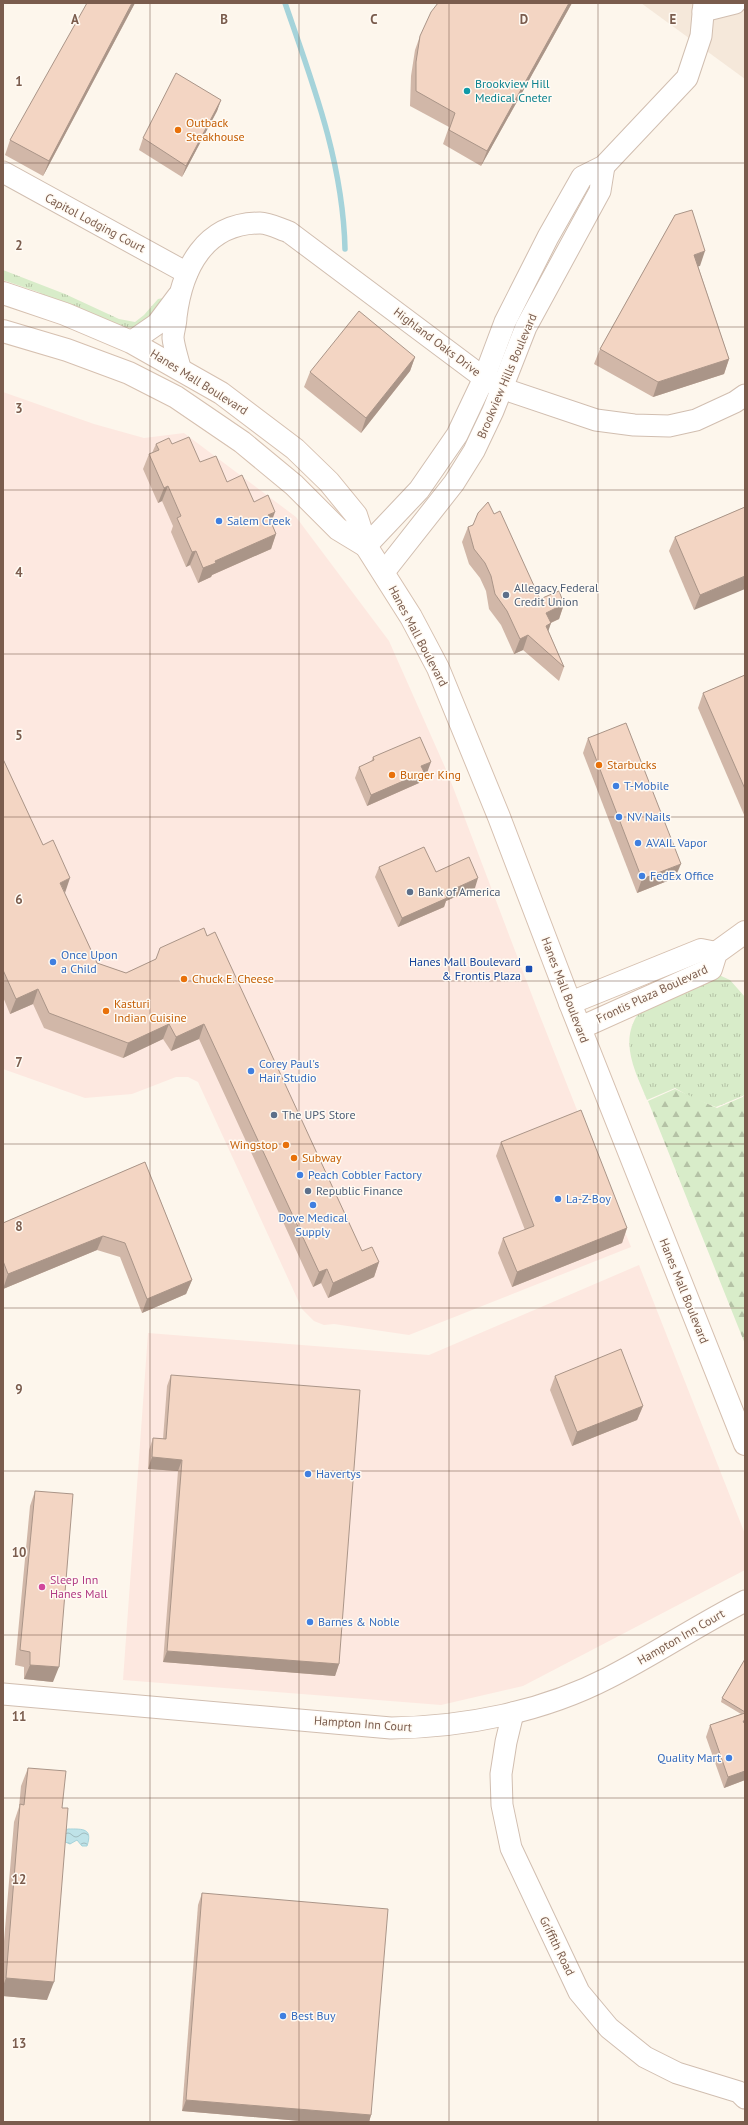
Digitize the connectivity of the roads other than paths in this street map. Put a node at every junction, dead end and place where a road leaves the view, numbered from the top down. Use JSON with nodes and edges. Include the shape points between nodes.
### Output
{"nodes":[{"id":1,"x":735,"y":3,"type":"edge"},
{"id":2,"x":703,"y":7,"type":"edge"},
{"id":3,"x":3,"y":172,"type":"edge"},
{"id":4,"x":187,"y":273,"type":"junction"},
{"id":5,"x":3,"y":293,"type":"edge"},
{"id":6,"x":178,"y":296,"type":"junction"},
{"id":7,"x":3,"y":331,"type":"edge"},
{"id":8,"x":132,"y":342,"type":"junction"},
{"id":9,"x":180,"y":368,"type":"junction"},
{"id":10,"x":493,"y":383,"type":"junction"},
{"id":11,"x":745,"y":395,"type":"edge"},
{"id":12,"x":366,"y":546,"type":"junction"},
{"id":13,"x":384,"y":572,"type":"junction"},
{"id":14,"x":745,"y":932,"type":"edge"},
{"id":15,"x":716,"y":953,"type":"junction"},
{"id":16,"x":570,"y":1003,"type":"junction"},
{"id":17,"x":580,"y":1028,"type":"junction"},
{"id":18,"x":745,"y":1444,"type":"edge"},
{"id":19,"x":745,"y":1601,"type":"edge"},
{"id":20,"x":3,"y":1694,"type":"edge"},
{"id":21,"x":513,"y":1713,"type":"junction"},
{"id":22,"x":743,"y":2092,"type":"edge"}],
"edges":[{"from":1,"to":2,"type":"street"},
{"from":2,"to":10,"type":"street","name":"Brookview Hills Boulevard","via":[[701,36],[687,78],[604,166],[600,191]]},
{"from":3,"to":4,"type":"street","name":"Capitol Lodging Court"},
{"from":4,"to":6,"type":"street","name":"Highland Oaks Drive"},
{"from":4,"to":10,"type":"street","name":"Highland Oaks Drive","via":[[205,243],[214,235],[244,225],[261,223],[289,232]]},
{"from":5,"to":8,"type":"main road","name":"Hanes Mall Boulevard","via":[[65,314]]},
{"from":6,"to":8,"type":"street","name":"Highland Oaks Drive","via":[[157,324]]},
{"from":6,"to":9,"type":"street","name":"Highland Oaks Drive","via":[[173,338]]},
{"from":7,"to":12,"type":"main road","name":"Hanes Mall Boulevard","via":[[67,350],[129,373],[176,397],[242,442],[294,485],[338,529]]},
{"from":8,"to":9,"type":"main road","name":"Hanes Mall Boulevard"},
{"from":9,"to":12,"type":"main road","name":"Hanes Mall Boulevard","via":[[221,393],[295,449],[329,482],[356,516]]},
{"from":10,"to":11,"type":"street","name":"Highland Oaks Drive","via":[[596,420],[669,426],[696,420]]},
{"from":10,"to":12,"type":"street","name":"Brookview Hills Boulevard","via":[[419,490]]},
{"from":10,"to":13,"type":"street","name":"Brookview Hills Boulevard","via":[[493,411],[474,451],[454,483]]},
{"from":12,"to":13,"type":"main road","name":"Hanes Mall Boulevard"},
{"from":13,"to":16,"type":"main road","name":"Hanes Mall Boulevard","via":[[438,668],[499,817]]},
{"from":14,"to":15,"type":"main road","name":"Frontis Plaza Boulevard"},
{"from":15,"to":16,"type":"main road","name":"Frontis Plaza Boulevard","via":[[702,950]]},
{"from":15,"to":17,"type":"main road","name":"Frontis Plaza Boulevard","via":[[711,969]]},
{"from":16,"to":17,"type":"main road","name":"Hanes Mall Boulevard"},
{"from":17,"to":18,"type":"main road","name":"Hanes Mall Boulevard"},
{"from":19,"to":21,"type":"street","name":"Hampton Inn Court","via":[[607,1679],[567,1696]]},
{"from":20,"to":21,"type":"street","name":"Hampton Inn Court","via":[[391,1728],[436,1726]]},
{"from":21,"to":22,"type":"street","name":"Griffith Road","via":[[501,1774],[502,1805],[511,1848],[579,1992],[608,2028],[645,2057],[677,2073]]}]}
